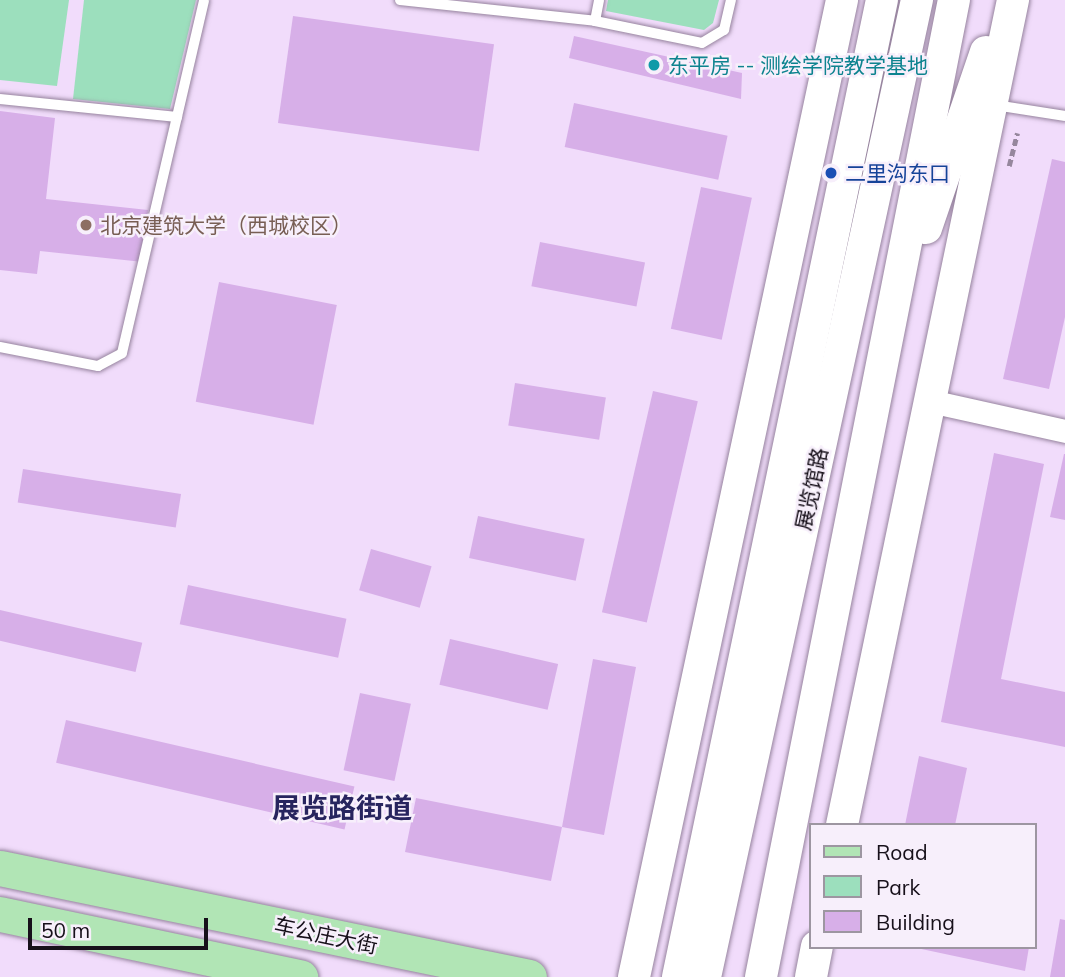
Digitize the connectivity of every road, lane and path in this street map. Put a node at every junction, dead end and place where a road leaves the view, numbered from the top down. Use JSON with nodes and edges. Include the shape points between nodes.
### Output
{"nodes":[{"id":1,"x":204,"y":0,"type":"edge"},
{"id":2,"x":400,"y":0,"type":"edge"},
{"id":3,"x":599,"y":0,"type":"edge"},
{"id":4,"x":731,"y":0,"type":"edge"},
{"id":5,"x":842,"y":0,"type":"edge"},
{"id":6,"x":882,"y":0,"type":"edge"},
{"id":7,"x":917,"y":0,"type":"edge"},
{"id":8,"x":954,"y":0,"type":"edge"},
{"id":9,"x":1005,"y":0,"type":"edge"},
{"id":10,"x":1013,"y":0,"type":"edge"},
{"id":11,"x":594,"y":21,"type":"junction"},
{"id":12,"x":0,"y":99,"type":"edge"},
{"id":13,"x":991,"y":104,"type":"junction"},
{"id":14,"x":1065,"y":116,"type":"edge"},
{"id":15,"x":177,"y":117,"type":"junction"},
{"id":16,"x":0,"y":347,"type":"edge"},
{"id":17,"x":882,"y":359,"type":"junction"},
{"id":18,"x":930,"y":401,"type":"junction"},
{"id":19,"x":1065,"y":431,"type":"edge"},
{"id":20,"x":788,"y":449,"type":"junction"},
{"id":21,"x":711,"y":618,"type":"junction"},
{"id":22,"x":842,"y":823,"type":"edge"},
{"id":23,"x":0,"y":868,"type":"edge"},
{"id":24,"x":0,"y":914,"type":"edge"},
{"id":25,"x":817,"y":949,"type":"edge"},
{"id":26,"x":300,"y":977,"type":"edge"},
{"id":27,"x":529,"y":977,"type":"edge"},
{"id":28,"x":634,"y":977,"type":"edge"},
{"id":29,"x":678,"y":977,"type":"edge"},
{"id":30,"x":705,"y":977,"type":"edge"},
{"id":31,"x":761,"y":977,"type":"edge"},
{"id":32,"x":811,"y":977,"type":"edge"}],
"edges":[{"from":1,"to":15,"type":"lane"},
{"from":2,"to":11,"type":"lane"},
{"from":3,"to":11,"type":"lane"},
{"from":4,"to":11,"type":"lane","via":[[724,30],[702,43]]},
{"from":5,"to":21,"type":"street"},
{"from":6,"to":20,"type":"street","name":"展览馆路"},
{"from":7,"to":30,"type":"street","name":"展览馆路"},
{"from":8,"to":17,"type":"street"},
{"from":9,"to":17,"type":"street"},
{"from":10,"to":13,"type":"street"},
{"from":12,"to":15,"type":"lane"},
{"from":13,"to":14,"type":"lane"},
{"from":13,"to":18,"type":"street"},
{"from":15,"to":16,"type":"lane","via":[[122,353],[98,366]]},
{"from":17,"to":31,"type":"street"},
{"from":18,"to":19,"type":"street"},
{"from":18,"to":22,"type":"street"},
{"from":20,"to":21,"type":"street"},
{"from":20,"to":29,"type":"street","name":"展览馆路"},
{"from":21,"to":28,"type":"street"},
{"from":23,"to":27,"type":"main road","name":"车公庄大街"},
{"from":24,"to":26,"type":"main road"},
{"from":25,"to":32,"type":"street"}]}
